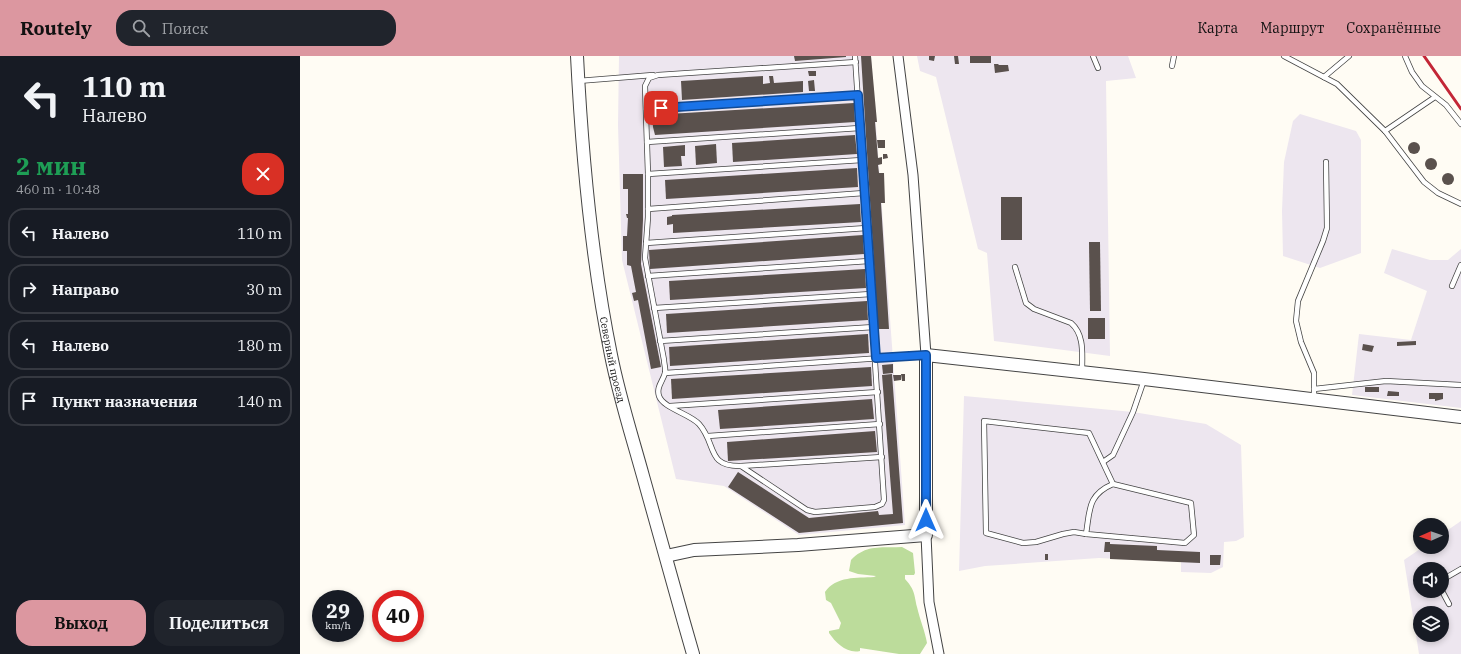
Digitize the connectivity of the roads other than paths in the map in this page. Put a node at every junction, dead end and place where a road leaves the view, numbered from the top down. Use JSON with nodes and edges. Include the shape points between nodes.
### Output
{"nodes":[{"id":1,"x":577,"y":56,"type":"edge"},
{"id":2,"x":855,"y":56,"type":"edge"},
{"id":3,"x":898,"y":56,"type":"edge"},
{"id":4,"x":1093,"y":56,"type":"edge"},
{"id":5,"x":1174,"y":56,"type":"edge"},
{"id":6,"x":1284,"y":56,"type":"edge"},
{"id":7,"x":1349,"y":56,"type":"edge"},
{"id":8,"x":1405,"y":56,"type":"edge"},
{"id":9,"x":856,"y":62,"type":"junction"},
{"id":10,"x":1172,"y":66,"type":"dead end"},
{"id":11,"x":1098,"y":68,"type":"dead end"},
{"id":12,"x":658,"y":75,"type":"junction"},
{"id":13,"x":1324,"y":77,"type":"junction"},
{"id":14,"x":578,"y":81,"type":"junction"},
{"id":15,"x":858,"y":95,"type":"junction"},
{"id":16,"x":1435,"y":97,"type":"junction"},
{"id":17,"x":646,"y":109,"type":"junction"},
{"id":18,"x":1461,"y":124,"type":"edge"},
{"id":19,"x":860,"y":128,"type":"junction"},
{"id":20,"x":1385,"y":131,"type":"junction"},
{"id":21,"x":647,"y":142,"type":"junction"},
{"id":22,"x":862,"y":160,"type":"junction"},
{"id":23,"x":1326,"y":162,"type":"dead end"},
{"id":24,"x":648,"y":174,"type":"junction"},
{"id":25,"x":864,"y":194,"type":"junction"},
{"id":26,"x":1461,"y":204,"type":"edge"},
{"id":27,"x":648,"y":209,"type":"junction"},
{"id":28,"x":867,"y":228,"type":"junction"},
{"id":29,"x":646,"y":243,"type":"junction"},
{"id":30,"x":869,"y":260,"type":"junction"},
{"id":31,"x":1461,"y":265,"type":"edge"},
{"id":32,"x":1015,"y":266,"type":"dead end"},
{"id":33,"x":648,"y":276,"type":"junction"},
{"id":34,"x":1452,"y":286,"type":"dead end"},
{"id":35,"x":871,"y":294,"type":"junction"},
{"id":36,"x":654,"y":308,"type":"junction"},
{"id":37,"x":874,"y":327,"type":"junction"},
{"id":38,"x":660,"y":341,"type":"junction"},
{"id":39,"x":926,"y":355,"type":"junction"},
{"id":40,"x":876,"y":358,"type":"junction"},
{"id":41,"x":1082,"y":372,"type":"junction"},
{"id":42,"x":665,"y":373,"type":"junction"},
{"id":43,"x":1144,"y":379,"type":"junction"},
{"id":44,"x":1461,"y":385,"type":"edge"},
{"id":45,"x":878,"y":392,"type":"junction"},
{"id":46,"x":1314,"y":394,"type":"junction"},
{"id":47,"x":669,"y":406,"type":"junction"},
{"id":48,"x":1461,"y":417,"type":"edge"},
{"id":49,"x":880,"y":424,"type":"junction"},
{"id":50,"x":708,"y":436,"type":"junction"},
{"id":51,"x":882,"y":457,"type":"junction"},
{"id":52,"x":1102,"y":462,"type":"junction"},
{"id":53,"x":741,"y":466,"type":"junction"},
{"id":54,"x":1112,"y":484,"type":"junction"},
{"id":55,"x":1086,"y":534,"type":"junction"},
{"id":56,"x":926,"y":535,"type":"junction"},
{"id":57,"x":666,"y":556,"type":"junction"},
{"id":58,"x":1461,"y":569,"type":"edge"},
{"id":59,"x":1449,"y":576,"type":"edge"},
{"id":60,"x":1446,"y":598,"type":"edge"},
{"id":61,"x":1449,"y":604,"type":"dead end"},
{"id":62,"x":693,"y":654,"type":"edge"},
{"id":63,"x":939,"y":654,"type":"edge"}],
"edges":[{"from":1,"to":14,"type":"street","name":"Северный проезд"},
{"from":2,"to":9,"type":"lane"},
{"from":3,"to":39,"type":"street","via":[[913,175]]},
{"from":4,"to":11,"type":"lane"},
{"from":5,"to":10,"type":"lane"},
{"from":6,"to":13,"type":"lane"},
{"from":7,"to":13,"type":"lane"},
{"from":8,"to":16,"type":"lane","via":[[1422,86]]},
{"from":9,"to":12,"type":"lane"},
{"from":9,"to":15,"type":"lane"},
{"from":12,"to":14,"type":"lane"},
{"from":12,"to":17,"type":"lane","via":[[649,78],[645,86]]},
{"from":13,"to":20,"type":"lane","via":[[1337,84]]},
{"from":14,"to":57,"type":"street","name":"Северный проезд","via":[[586,183],[605,327],[619,391]]},
{"from":15,"to":17,"type":"lane"},
{"from":15,"to":19,"type":"lane"},
{"from":16,"to":18,"type":"lane","via":[[1446,105]]},
{"from":16,"to":20,"type":"lane"},
{"from":17,"to":21,"type":"lane"},
{"from":19,"to":21,"type":"lane"},
{"from":19,"to":22,"type":"lane"},
{"from":20,"to":26,"type":"lane","via":[[1424,182],[1438,193]]},
{"from":21,"to":24,"type":"lane"},
{"from":22,"to":24,"type":"lane"},
{"from":22,"to":25,"type":"lane"},
{"from":23,"to":46,"type":"lane","via":[[1327,228],[1296,310],[1298,334],[1314,373]]},
{"from":24,"to":27,"type":"lane"},
{"from":25,"to":27,"type":"lane"},
{"from":25,"to":28,"type":"lane"},
{"from":27,"to":29,"type":"lane"},
{"from":28,"to":29,"type":"lane"},
{"from":28,"to":30,"type":"lane"},
{"from":29,"to":33,"type":"lane"},
{"from":30,"to":33,"type":"lane"},
{"from":30,"to":35,"type":"lane"},
{"from":31,"to":34,"type":"lane"},
{"from":32,"to":41,"type":"lane","via":[[1026,303],[1076,327],[1080,340]]},
{"from":33,"to":36,"type":"lane"},
{"from":35,"to":36,"type":"lane"},
{"from":35,"to":37,"type":"lane"},
{"from":36,"to":38,"type":"lane"},
{"from":37,"to":38,"type":"lane"},
{"from":37,"to":40,"type":"lane"},
{"from":38,"to":42,"type":"lane"},
{"from":39,"to":40,"type":"lane"},
{"from":39,"to":41,"type":"street"},
{"from":39,"to":56,"type":"street"},
{"from":40,"to":42,"type":"lane"},
{"from":40,"to":45,"type":"lane"},
{"from":41,"to":43,"type":"street"},
{"from":42,"to":47,"type":"lane","via":[[658,392],[662,401]]},
{"from":43,"to":46,"type":"street"},
{"from":43,"to":52,"type":"lane","via":[[1133,412],[1113,455]]},
{"from":44,"to":46,"type":"lane","via":[[1386,381]]},
{"from":45,"to":47,"type":"lane"},
{"from":45,"to":49,"type":"lane"},
{"from":46,"to":48,"type":"street"},
{"from":47,"to":50,"type":"lane","via":[[694,419]]},
{"from":49,"to":50,"type":"lane"},
{"from":49,"to":51,"type":"lane"},
{"from":50,"to":53,"type":"lane","via":[[717,460],[730,466]]},
{"from":51,"to":53,"type":"lane"},
{"from":51,"to":53,"type":"lane","via":[[882,504],[875,507],[815,512],[807,510]]},
{"from":52,"to":54,"type":"lane"},
{"from":52,"to":55,"type":"lane","via":[[1089,433],[984,421],[986,533],[1023,543],[1074,532]]},
{"from":54,"to":55,"type":"lane","via":[[1106,486],[1092,500],[1088,511]]},
{"from":54,"to":55,"type":"lane","via":[[1191,503],[1194,534],[1185,543]]},
{"from":56,"to":57,"type":"street","via":[[694,550]]},
{"from":56,"to":63,"type":"street","via":[[929,602]]},
{"from":57,"to":62,"type":"street","name":"Северный проезд"},
{"from":58,"to":59,"type":"lane"},
{"from":60,"to":61,"type":"lane"}]}
